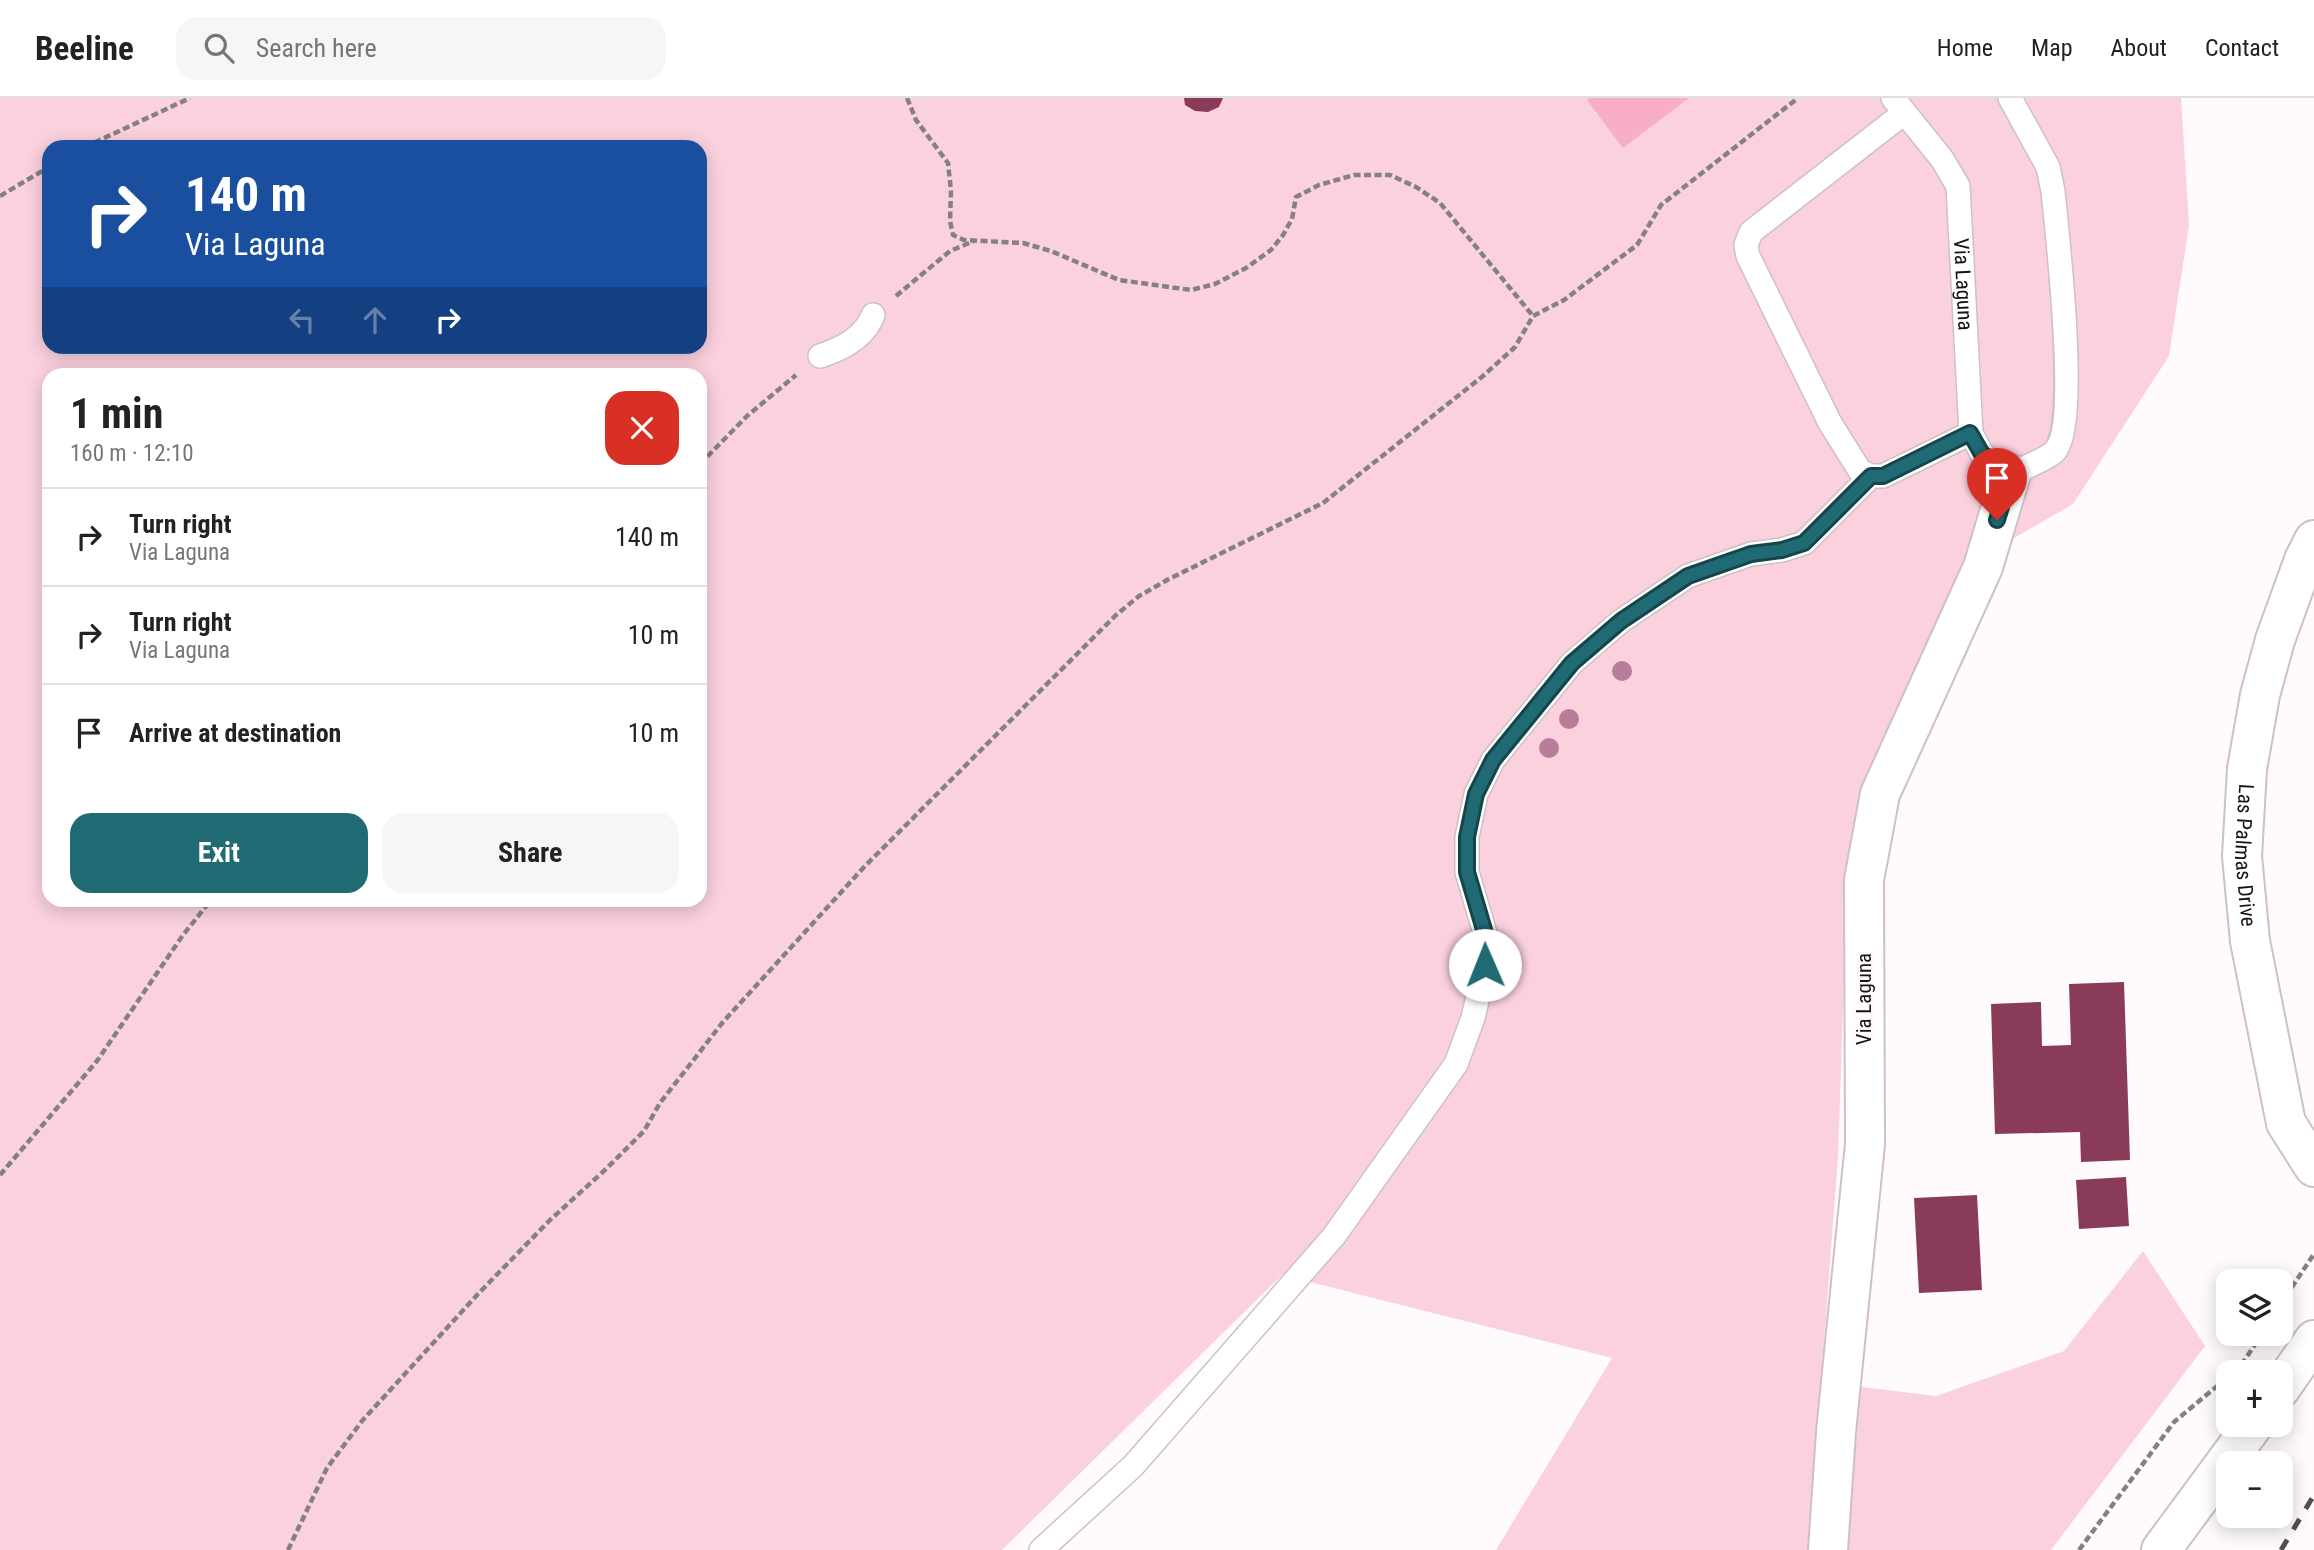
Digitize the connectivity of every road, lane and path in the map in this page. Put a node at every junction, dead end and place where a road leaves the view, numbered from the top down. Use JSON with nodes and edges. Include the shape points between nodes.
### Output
{"nodes":[{"id":1,"x":191,"y":98,"type":"edge"},
{"id":2,"x":906,"y":98,"type":"edge"},
{"id":3,"x":1798,"y":98,"type":"edge"},
{"id":4,"x":2010,"y":98,"type":"edge"},
{"id":5,"x":1898,"y":105,"type":"edge"},
{"id":6,"x":100,"y":140,"type":"edge"},
{"id":7,"x":42,"y":171,"type":"edge"},
{"id":8,"x":0,"y":196,"type":"edge"},
{"id":9,"x":873,"y":315,"type":"dead end"},
{"id":10,"x":1533,"y":316,"type":"junction"},
{"id":11,"x":820,"y":356,"type":"dead end"},
{"id":12,"x":1970,"y":433,"type":"junction"},
{"id":13,"x":2011,"y":474,"type":"junction"},
{"id":14,"x":1871,"y":476,"type":"junction"},
{"id":15,"x":2314,"y":540,"type":"edge"},
{"id":16,"x":205,"y":907,"type":"edge"},
{"id":17,"x":2314,"y":1167,"type":"edge"},
{"id":18,"x":0,"y":1175,"type":"edge"},
{"id":19,"x":2314,"y":1254,"type":"edge"},
{"id":20,"x":2293,"y":1286,"type":"edge"},
{"id":21,"x":2314,"y":1340,"type":"edge"},
{"id":22,"x":2293,"y":1370,"type":"edge"},
{"id":23,"x":2216,"y":1387,"type":"edge"},
{"id":24,"x":2244,"y":1437,"type":"edge"},
{"id":25,"x":288,"y":1550,"type":"edge"},
{"id":26,"x":1041,"y":1550,"type":"edge"},
{"id":27,"x":1828,"y":1550,"type":"edge"},
{"id":28,"x":2079,"y":1550,"type":"edge"},
{"id":29,"x":2161,"y":1550,"type":"edge"}],
"edges":[{"from":1,"to":6,"type":"path"},
{"from":2,"to":10,"type":"path","via":[[916,120],[948,163],[950,222],[953,235],[964,240],[1023,243],[1119,280],[1191,290],[1226,279],[1271,250],[1292,219],[1296,197],[1354,175],[1390,175],[1440,203]]},
{"from":3,"to":10,"type":"path","via":[[1661,205],[1637,246],[1564,300]]},
{"from":4,"to":13,"type":"lane","via":[[2048,167],[2053,191],[2066,374],[2064,431],[2055,451]]},
{"from":5,"to":12,"type":"lane","name":"Via Laguna","via":[[1958,186]]},
{"from":5,"to":14,"type":"lane","via":[[1751,232],[1746,245],[1830,423],[1860,471]]},
{"from":7,"to":8,"type":"path"},
{"from":9,"to":11,"type":"lane","via":[[859,335],[839,350]]},
{"from":10,"to":25,"type":"path","via":[[1515,348],[1323,503],[1169,579],[1115,616],[865,866],[723,1022],[644,1131],[478,1294],[362,1421],[327,1468]]},
{"from":12,"to":13,"type":"lane","via":[[1982,454]]},
{"from":12,"to":14,"type":"lane","via":[[1883,476]]},
{"from":13,"to":27,"type":"street","name":"Via Laguna","via":[[1983,567],[1880,793],[1864,880],[1865,1144]]},
{"from":14,"to":26,"type":"lane","via":[[1804,543],[1751,554],[1688,576],[1621,621],[1572,663],[1493,760],[1476,794],[1467,837],[1467,872],[1485,933],[1485,965],[1456,1064],[1334,1236],[1133,1466]]},
{"from":15,"to":17,"type":"street","name":"Las Palmas Drive","via":[[2275,640],[2260,695],[2247,769],[2243,843],[2250,940],[2286,1124]]},
{"from":16,"to":18,"type":"path","via":[[97,1061]]},
{"from":19,"to":20,"type":"path"},
{"from":21,"to":22,"type":"street"},
{"from":23,"to":28,"type":"path","via":[[2174,1422]]},
{"from":24,"to":29,"type":"street"}]}
